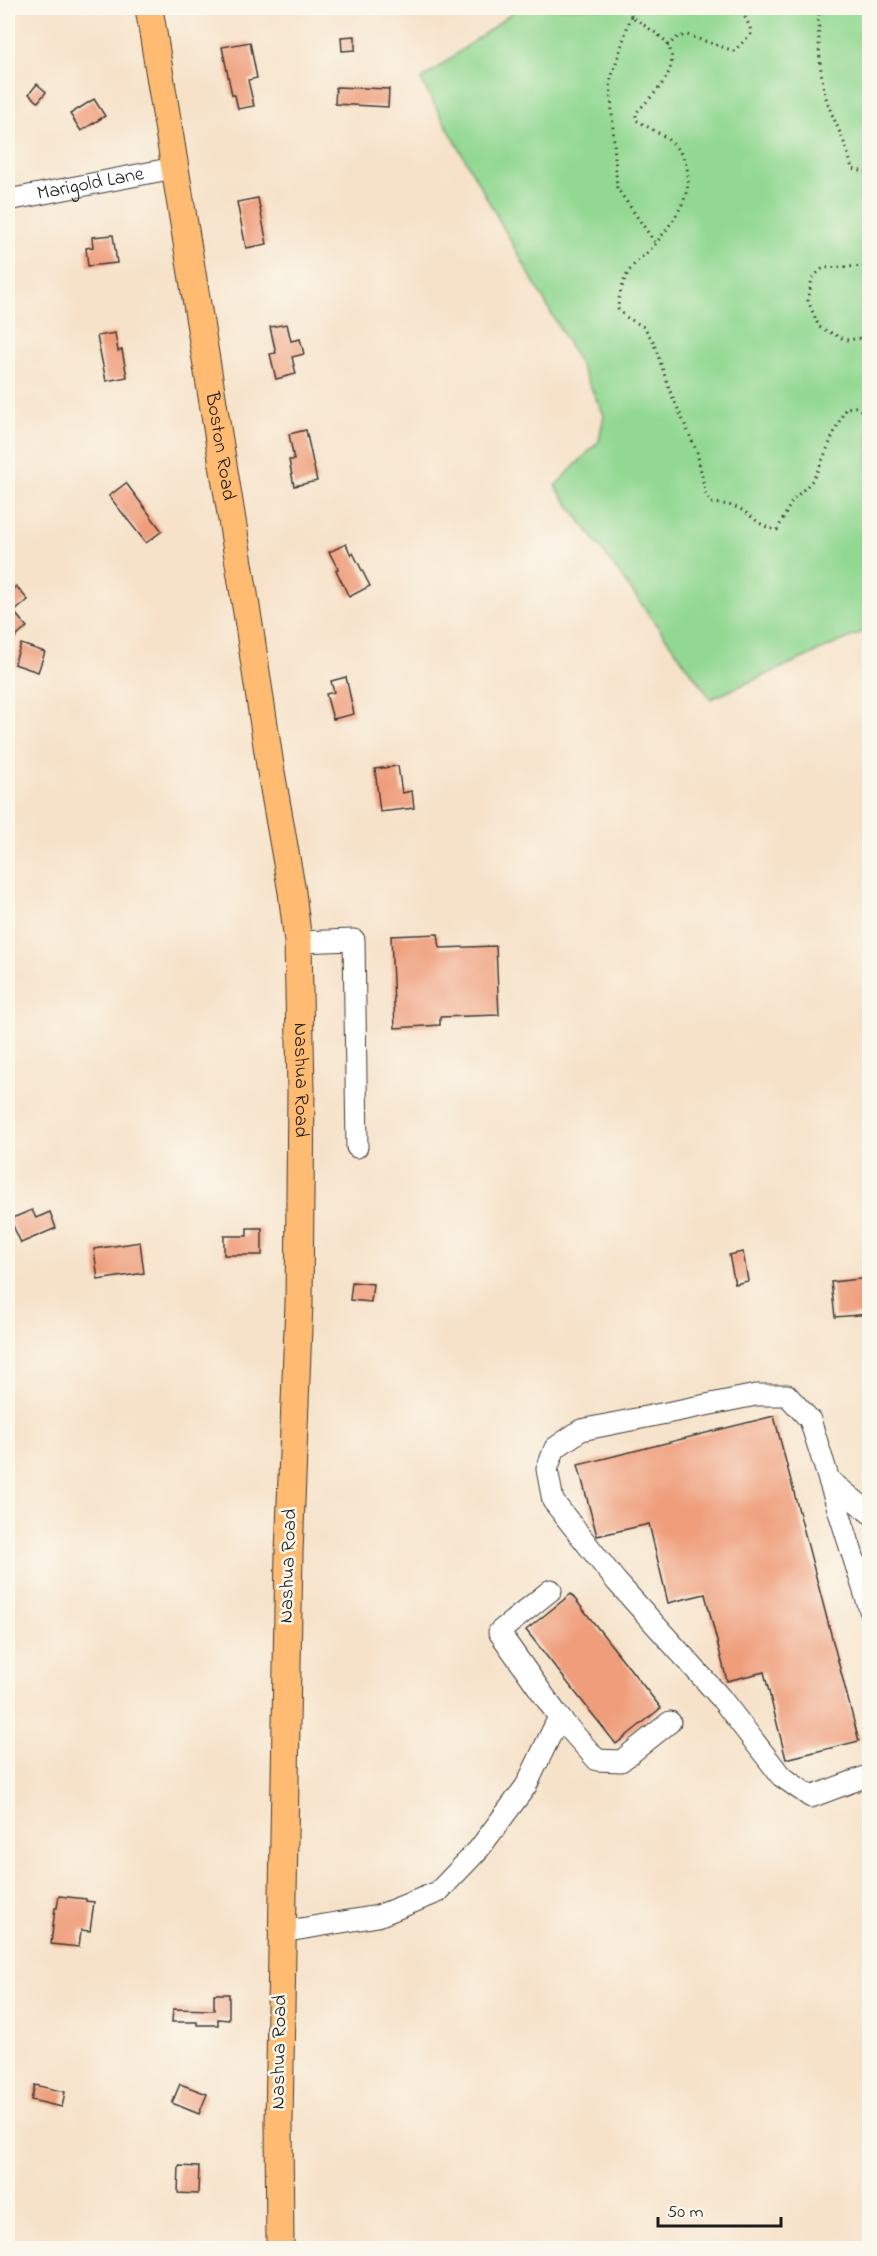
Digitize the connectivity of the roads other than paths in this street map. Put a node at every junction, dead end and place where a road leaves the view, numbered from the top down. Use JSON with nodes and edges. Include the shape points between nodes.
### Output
{"nodes":[{"id":1,"x":149,"y":8,"type":"edge"},
{"id":2,"x":174,"y":168,"type":"junction"},
{"id":3,"x":8,"y":200,"type":"edge"},
{"id":4,"x":291,"y":884,"type":"joint"},
{"id":5,"x":298,"y":942,"type":"junction"},
{"id":6,"x":357,"y":1148,"type":"dead end"},
{"id":7,"x":829,"y":1480,"type":"junction"},
{"id":8,"x":870,"y":1513,"type":"edge"},
{"id":9,"x":550,"y":1590,"type":"dead end"},
{"id":10,"x":870,"y":1610,"type":"edge"},
{"id":11,"x":559,"y":1717,"type":"junction"},
{"id":12,"x":670,"y":1722,"type":"dead end"},
{"id":13,"x":870,"y":1775,"type":"edge"},
{"id":14,"x":282,"y":1932,"type":"junction"},
{"id":15,"x":280,"y":2248,"type":"edge"}],
"edges":[{"from":1,"to":2,"type":"main road","name":"Boston Road"},
{"from":2,"to":3,"type":"street","name":"Marigold Lane"},
{"from":2,"to":4,"type":"main road","name":"Boston Road"},
{"from":4,"to":5,"type":"main road","name":"Nashua Road"},
{"from":5,"to":6,"type":"street","via":[[354,940]]},
{"from":5,"to":14,"type":"main road","name":"Nashua Road","via":[[299,1303],[289,1553]]},
{"from":7,"to":8,"type":"street"},
{"from":7,"to":10,"type":"street"},
{"from":7,"to":13,"type":"street","via":[[810,1420],[788,1395],[756,1395],[582,1430],[555,1448],[547,1469],[553,1501],[616,1581],[720,1697],[781,1776],[811,1797]]},
{"from":9,"to":11,"type":"street","via":[[499,1632]]},
{"from":11,"to":12,"type":"street","via":[[597,1760],[621,1761]]},
{"from":11,"to":14,"type":"street","via":[[525,1786],[479,1849],[438,1892],[378,1916]]},
{"from":14,"to":15,"type":"main road","name":"Nashua Road"}]}
